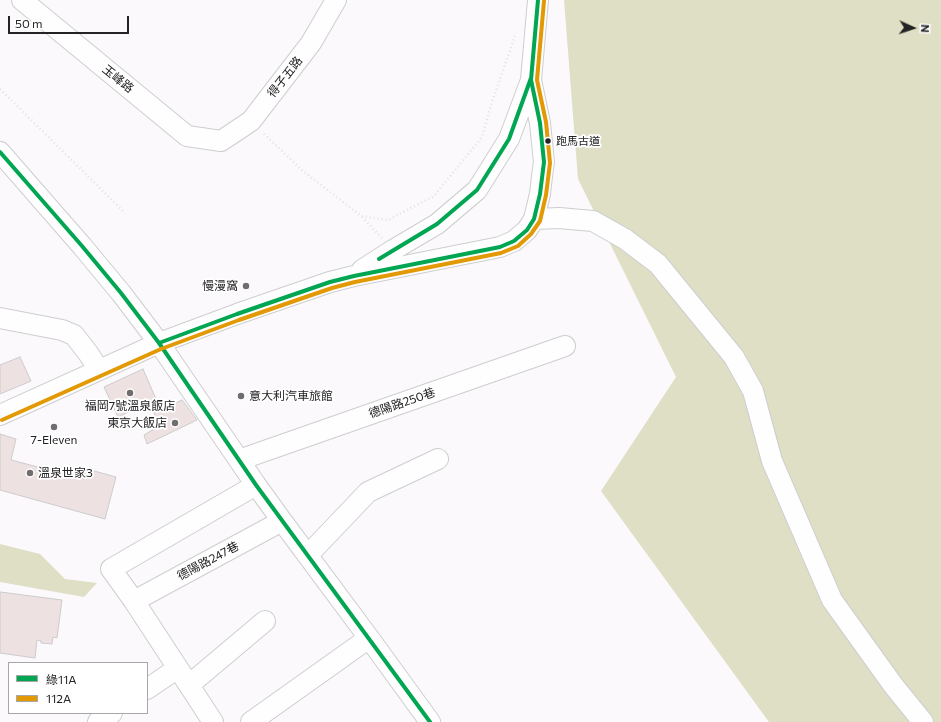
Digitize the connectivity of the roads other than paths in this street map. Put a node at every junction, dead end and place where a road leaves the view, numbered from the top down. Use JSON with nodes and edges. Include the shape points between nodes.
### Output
{"nodes":[{"id":1,"x":22,"y":0,"type":"edge"},
{"id":2,"x":336,"y":0,"type":"edge"},
{"id":3,"x":538,"y":0,"type":"edge"},
{"id":4,"x":531,"y":80,"type":"junction"},
{"id":5,"x":221,"y":142,"type":"joint"},
{"id":6,"x":0,"y":152,"type":"edge"},
{"id":7,"x":534,"y":219,"type":"junction"},
{"id":8,"x":354,"y":276,"type":"junction"},
{"id":9,"x":0,"y":318,"type":"edge"},
{"id":10,"x":159,"y":343,"type":"junction"},
{"id":11,"x":565,"y":346,"type":"dead end"},
{"id":12,"x":99,"y":370,"type":"junction"},
{"id":13,"x":0,"y":414,"type":"edge"},
{"id":14,"x":438,"y":459,"type":"dead end"},
{"id":15,"x":239,"y":460,"type":"junction"},
{"id":16,"x":256,"y":485,"type":"junction"},
{"id":17,"x":282,"y":521,"type":"junction"},
{"id":18,"x":308,"y":555,"type":"junction"},
{"id":19,"x":134,"y":601,"type":"junction"},
{"id":20,"x":265,"y":621,"type":"dead end"},
{"id":21,"x":370,"y":638,"type":"junction"},
{"id":22,"x":178,"y":668,"type":"junction"},
{"id":23,"x":189,"y":685,"type":"junction"},
{"id":24,"x":148,"y":688,"type":"edge"},
{"id":25,"x":110,"y":714,"type":"edge"},
{"id":26,"x":98,"y":722,"type":"edge"},
{"id":27,"x":213,"y":722,"type":"edge"},
{"id":28,"x":251,"y":722,"type":"edge"},
{"id":29,"x":430,"y":722,"type":"edge"},
{"id":30,"x":923,"y":722,"type":"edge"}],
"edges":[{"from":1,"to":5,"type":"street","name":"玉峰路","via":[[187,136]]},
{"from":2,"to":5,"type":"street","name":"得子五路","via":[[311,44],[250,121]]},
{"from":3,"to":4,"type":"street"},
{"from":4,"to":7,"type":"street","via":[[540,123],[544,162]]},
{"from":4,"to":8,"type":"street","via":[[510,139],[476,190],[437,224]]},
{"from":6,"to":10,"type":"street","via":[[82,246]]},
{"from":7,"to":8,"type":"street","via":[[527,230],[514,241],[500,247]]},
{"from":7,"to":30,"type":"street","via":[[593,221],[625,239],[658,264],[734,356],[753,391],[772,461],[832,600],[892,685]]},
{"from":8,"to":10,"type":"street","via":[[330,282]]},
{"from":9,"to":12,"type":"street","via":[[62,330],[74,335]]},
{"from":10,"to":12,"type":"street"},
{"from":10,"to":15,"type":"street"},
{"from":11,"to":15,"type":"street","name":"德陽路250巷"},
{"from":12,"to":13,"type":"street"},
{"from":14,"to":18,"type":"street","via":[[368,492]]},
{"from":15,"to":16,"type":"street"},
{"from":16,"to":17,"type":"street"},
{"from":16,"to":19,"type":"street","via":[[111,569]]},
{"from":17,"to":18,"type":"street"},
{"from":17,"to":19,"type":"street","name":"德陽路247巷"},
{"from":18,"to":21,"type":"street"},
{"from":19,"to":22,"type":"street"},
{"from":20,"to":23,"type":"street"},
{"from":21,"to":28,"type":"street"},
{"from":21,"to":29,"type":"street"},
{"from":22,"to":23,"type":"street"},
{"from":22,"to":24,"type":"street"},
{"from":23,"to":27,"type":"street"},
{"from":25,"to":26,"type":"street"}]}
